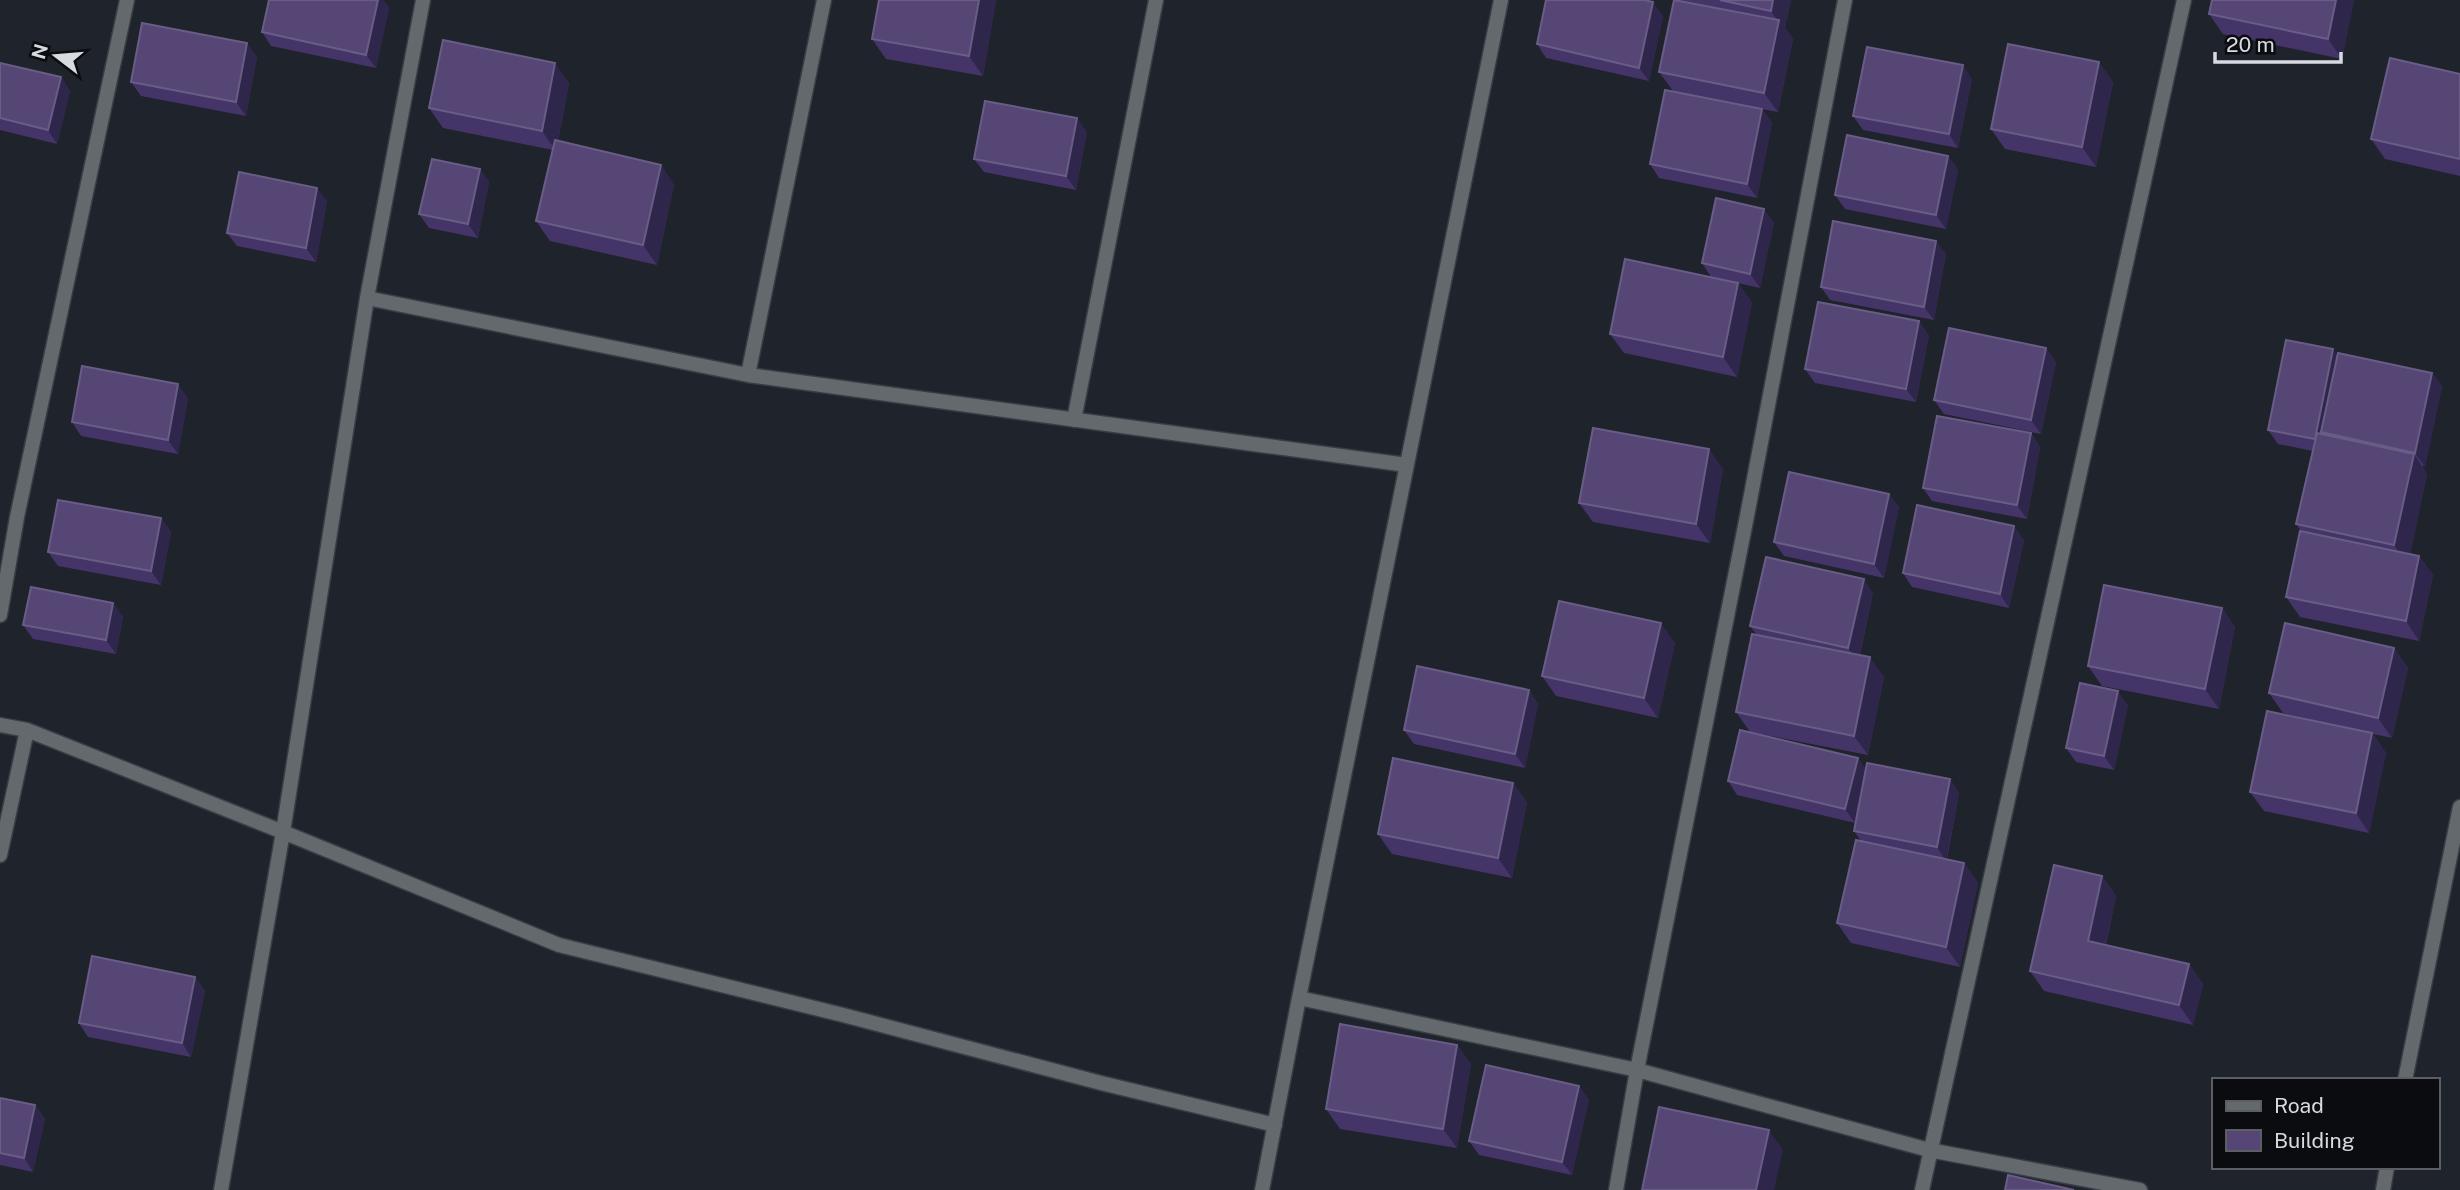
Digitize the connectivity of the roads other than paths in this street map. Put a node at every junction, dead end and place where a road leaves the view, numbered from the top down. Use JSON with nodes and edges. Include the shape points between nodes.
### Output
{"nodes":[{"id":1,"x":127,"y":0,"type":"edge"},
{"id":2,"x":423,"y":0,"type":"edge"},
{"id":3,"x":824,"y":0,"type":"edge"},
{"id":4,"x":1156,"y":0,"type":"edge"},
{"id":5,"x":1501,"y":0,"type":"edge"},
{"id":6,"x":1845,"y":0,"type":"edge"},
{"id":7,"x":2184,"y":0,"type":"edge"},
{"id":8,"x":367,"y":298,"type":"junction"},
{"id":9,"x":748,"y":375,"type":"junction"},
{"id":10,"x":1074,"y":420,"type":"junction"},
{"id":11,"x":1407,"y":466,"type":"junction"},
{"id":12,"x":0,"y":615,"type":"edge"},
{"id":13,"x":0,"y":725,"type":"edge"},
{"id":14,"x":27,"y":730,"type":"junction"},
{"id":15,"x":2460,"y":807,"type":"edge"},
{"id":16,"x":284,"y":832,"type":"junction"},
{"id":17,"x":0,"y":855,"type":"edge"},
{"id":18,"x":1299,"y":998,"type":"junction"},
{"id":19,"x":1637,"y":1070,"type":"junction"},
{"id":20,"x":2405,"y":1078,"type":"edge"},
{"id":21,"x":1275,"y":1125,"type":"junction"},
{"id":22,"x":1929,"y":1150,"type":"junction"},
{"id":23,"x":2387,"y":1169,"type":"edge"},
{"id":24,"x":221,"y":1190,"type":"edge"},
{"id":25,"x":1262,"y":1190,"type":"edge"},
{"id":26,"x":1616,"y":1190,"type":"edge"},
{"id":27,"x":1922,"y":1190,"type":"edge"},
{"id":28,"x":2140,"y":1190,"type":"edge"},
{"id":29,"x":2382,"y":1190,"type":"edge"}],
"edges":[{"from":1,"to":12,"type":"street","via":[[16,517]]},
{"from":2,"to":8,"type":"street"},
{"from":3,"to":9,"type":"street"},
{"from":4,"to":10,"type":"street"},
{"from":5,"to":11,"type":"street"},
{"from":6,"to":19,"type":"street"},
{"from":7,"to":22,"type":"street"},
{"from":8,"to":9,"type":"street"},
{"from":8,"to":16,"type":"street"},
{"from":9,"to":10,"type":"street"},
{"from":10,"to":11,"type":"street"},
{"from":11,"to":18,"type":"street"},
{"from":13,"to":14,"type":"street"},
{"from":14,"to":16,"type":"street"},
{"from":14,"to":17,"type":"street"},
{"from":15,"to":20,"type":"street"},
{"from":16,"to":21,"type":"street","via":[[559,945]]},
{"from":16,"to":24,"type":"street"},
{"from":18,"to":19,"type":"street"},
{"from":18,"to":21,"type":"street"},
{"from":19,"to":22,"type":"street"},
{"from":19,"to":26,"type":"street"},
{"from":21,"to":25,"type":"street"},
{"from":22,"to":27,"type":"street"},
{"from":22,"to":28,"type":"street"},
{"from":23,"to":29,"type":"street"}]}
